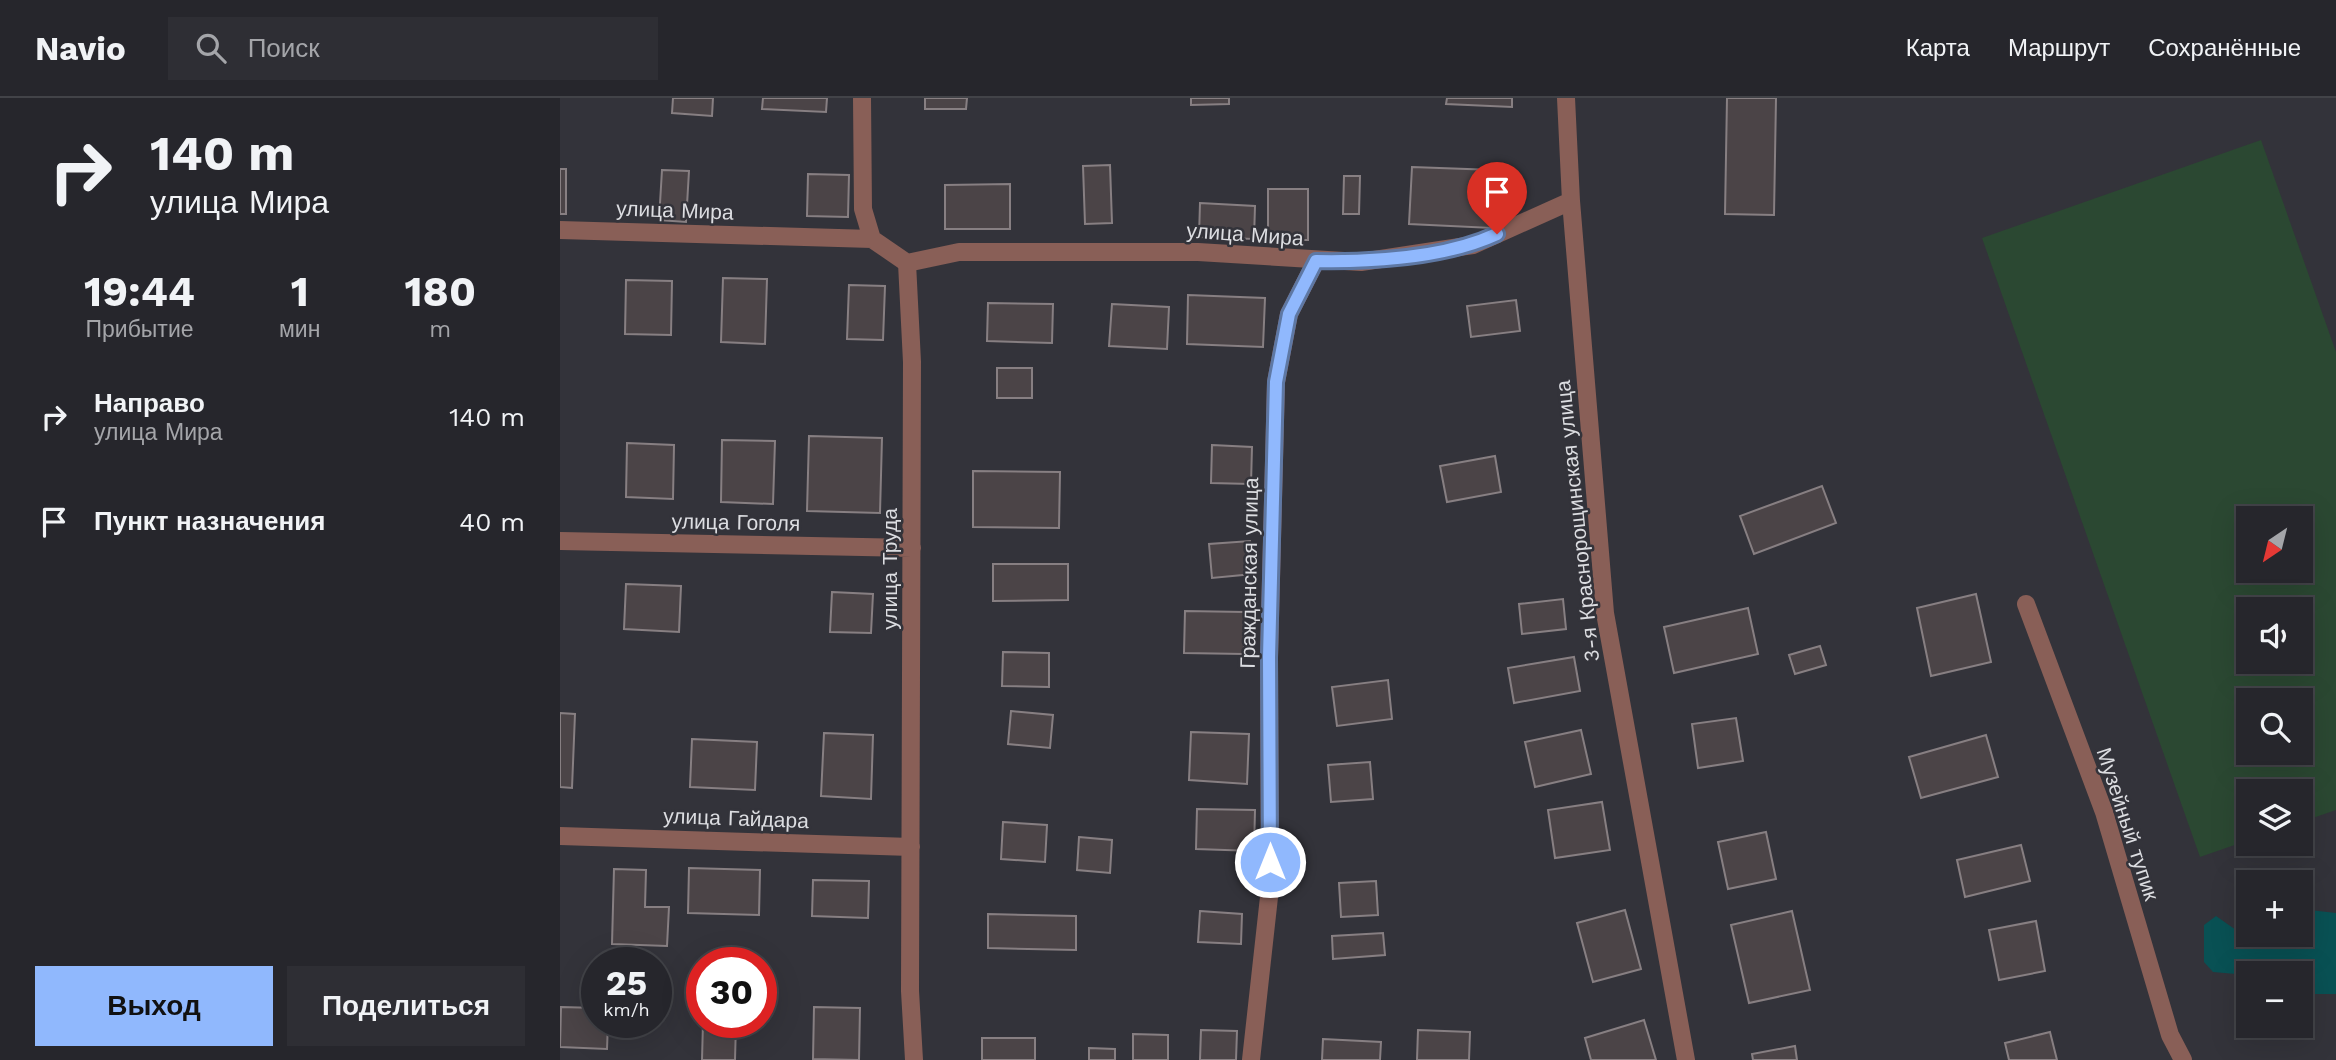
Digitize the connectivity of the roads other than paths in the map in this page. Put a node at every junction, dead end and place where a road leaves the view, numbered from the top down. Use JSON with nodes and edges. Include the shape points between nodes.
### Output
{"nodes":[{"id":1,"x":862,"y":98,"type":"edge"},
{"id":2,"x":1566,"y":98,"type":"edge"},
{"id":3,"x":1571,"y":201,"type":"junction"},
{"id":4,"x":560,"y":230,"type":"edge"},
{"id":5,"x":872,"y":239,"type":"junction"},
{"id":6,"x":1316,"y":261,"type":"junction"},
{"id":7,"x":907,"y":263,"type":"junction"},
{"id":8,"x":560,"y":541,"type":"edge"},
{"id":9,"x":912,"y":548,"type":"junction"},
{"id":10,"x":2026,"y":604,"type":"dead end"},
{"id":11,"x":560,"y":836,"type":"edge"},
{"id":12,"x":911,"y":847,"type":"junction"},
{"id":13,"x":914,"y":1060,"type":"edge"},
{"id":14,"x":1251,"y":1060,"type":"edge"},
{"id":15,"x":1686,"y":1060,"type":"edge"},
{"id":16,"x":2183,"y":1060,"type":"edge"}],
"edges":[{"from":1,"to":5,"type":"street","via":[[863,209]]},
{"from":2,"to":3,"type":"street","name":"3-я Краснорощинская улица"},
{"from":3,"to":6,"type":"street","name":"улица Мира","via":[[1473,245],[1361,262]]},
{"from":3,"to":15,"type":"street","name":"3-я Краснорощинская улица","via":[[1605,613]]},
{"from":4,"to":5,"type":"street","name":"улица Мира"},
{"from":5,"to":7,"type":"street"},
{"from":6,"to":7,"type":"street","name":"улица Мира","via":[[1198,252],[959,252]]},
{"from":6,"to":14,"type":"street","name":"Гражданская улица","via":[[1289,314],[1276,382],[1269,657],[1270,888]]},
{"from":7,"to":9,"type":"street","name":"улица Труда"},
{"from":8,"to":9,"type":"street","name":"улица Гоголя"},
{"from":9,"to":12,"type":"street","name":"улица Труда"},
{"from":10,"to":16,"type":"street","name":"Музейный тупик","via":[[2104,812],[2170,1035]]},
{"from":11,"to":12,"type":"street","name":"улица Гайдара"},
{"from":12,"to":13,"type":"street","name":"улица Труда"}]}
